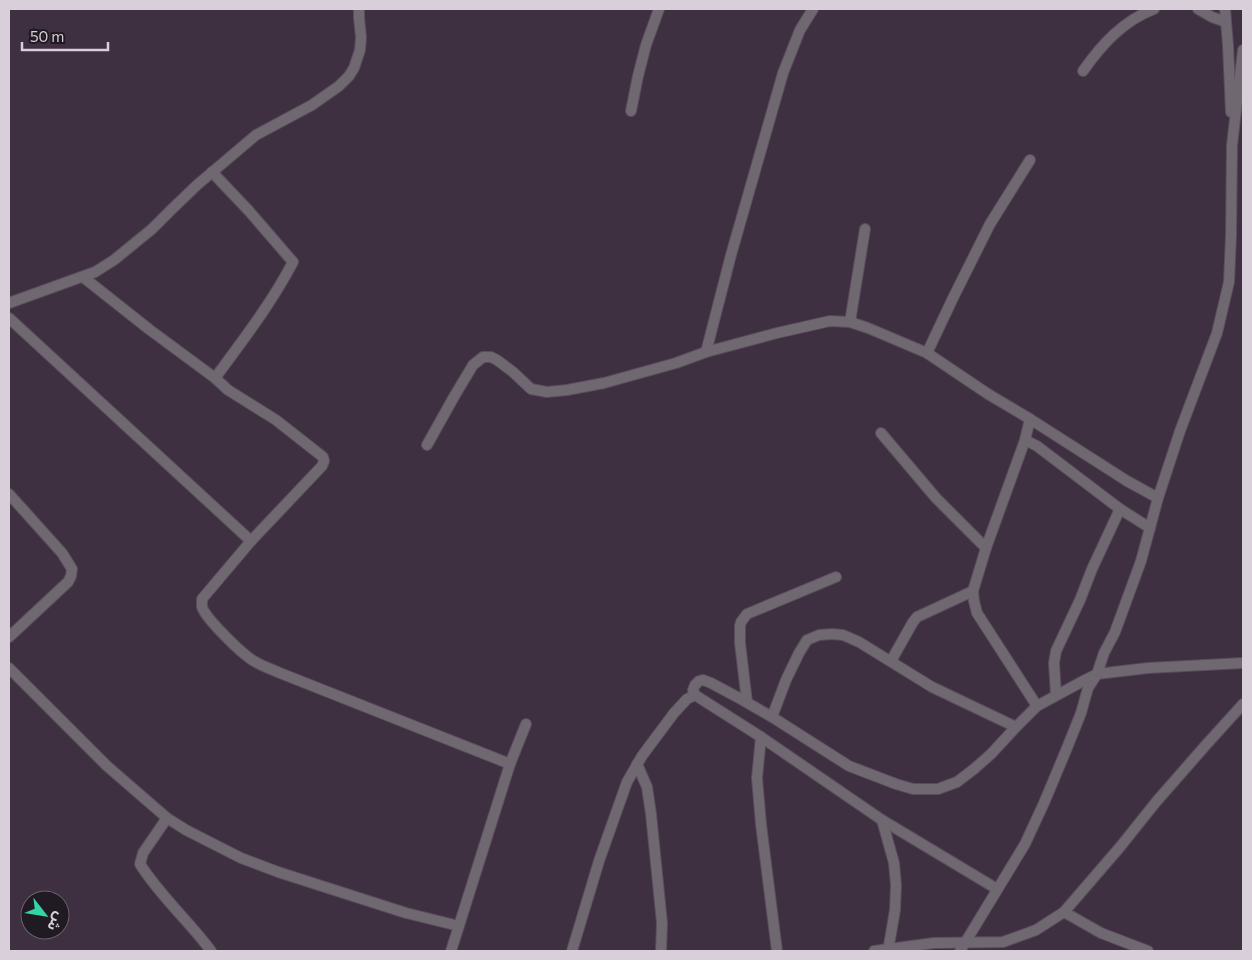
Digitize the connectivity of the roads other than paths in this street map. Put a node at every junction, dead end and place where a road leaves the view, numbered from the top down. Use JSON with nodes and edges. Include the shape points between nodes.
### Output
{"nodes":[{"id":1,"x":359,"y":9,"type":"edge"},
{"id":2,"x":659,"y":9,"type":"edge"},
{"id":3,"x":813,"y":9,"type":"edge"},
{"id":4,"x":1154,"y":9,"type":"edge"},
{"id":5,"x":1198,"y":9,"type":"edge"},
{"id":6,"x":1225,"y":9,"type":"edge"},
{"id":7,"x":1226,"y":22,"type":"junction"},
{"id":8,"x":1243,"y":50,"type":"edge"},
{"id":9,"x":1083,"y":70,"type":"dead end"},
{"id":10,"x":631,"y":111,"type":"dead end"},
{"id":11,"x":1232,"y":146,"type":"junction"},
{"id":12,"x":1030,"y":160,"type":"dead end"},
{"id":13,"x":212,"y":172,"type":"junction"},
{"id":14,"x":864,"y":229,"type":"dead end"},
{"id":15,"x":83,"y":277,"type":"junction"},
{"id":16,"x":9,"y":303,"type":"edge"},
{"id":17,"x":9,"y":318,"type":"edge"},
{"id":18,"x":850,"y":322,"type":"junction"},
{"id":19,"x":706,"y":352,"type":"junction"},
{"id":20,"x":927,"y":353,"type":"junction"},
{"id":21,"x":215,"y":378,"type":"junction"},
{"id":22,"x":1030,"y":419,"type":"junction"},
{"id":23,"x":881,"y":433,"type":"dead end"},
{"id":24,"x":1025,"y":440,"type":"junction"},
{"id":25,"x":428,"y":445,"type":"dead end"},
{"id":26,"x":9,"y":494,"type":"edge"},
{"id":27,"x":1158,"y":498,"type":"junction"},
{"id":28,"x":1120,"y":509,"type":"junction"},
{"id":29,"x":1150,"y":528,"type":"junction"},
{"id":30,"x":251,"y":541,"type":"junction"},
{"id":31,"x":986,"y":548,"type":"junction"},
{"id":32,"x":836,"y":577,"type":"dead end"},
{"id":33,"x":973,"y":591,"type":"junction"},
{"id":34,"x":9,"y":637,"type":"edge"},
{"id":35,"x":891,"y":661,"type":"junction"},
{"id":36,"x":1243,"y":663,"type":"edge"},
{"id":37,"x":9,"y":668,"type":"edge"},
{"id":38,"x":1098,"y":674,"type":"junction"},
{"id":39,"x":695,"y":695,"type":"junction"},
{"id":40,"x":1056,"y":696,"type":"junction"},
{"id":41,"x":747,"y":702,"type":"junction"},
{"id":42,"x":1243,"y":704,"type":"edge"},
{"id":43,"x":1037,"y":706,"type":"junction"},
{"id":44,"x":772,"y":717,"type":"junction"},
{"id":45,"x":526,"y":724,"type":"dead end"},
{"id":46,"x":1016,"y":727,"type":"junction"},
{"id":47,"x":761,"y":737,"type":"junction"},
{"id":48,"x":510,"y":764,"type":"junction"},
{"id":49,"x":637,"y":764,"type":"junction"},
{"id":50,"x":167,"y":818,"type":"junction"},
{"id":51,"x":882,"y":820,"type":"junction"},
{"id":52,"x":997,"y":889,"type":"junction"},
{"id":53,"x":1064,"y":912,"type":"junction"},
{"id":54,"x":459,"y":926,"type":"junction"},
{"id":55,"x":962,"y":947,"type":"edge"},
{"id":56,"x":889,"y":950,"type":"edge"},
{"id":57,"x":211,"y":951,"type":"edge"},
{"id":58,"x":451,"y":951,"type":"edge"},
{"id":59,"x":572,"y":951,"type":"edge"},
{"id":60,"x":661,"y":951,"type":"edge"},
{"id":61,"x":778,"y":951,"type":"edge"},
{"id":62,"x":874,"y":951,"type":"edge"},
{"id":63,"x":1148,"y":951,"type":"edge"}],
"edges":[{"from":1,"to":13,"type":"street","via":[[360,50],[354,68],[340,86],[256,135]]},
{"from":2,"to":10,"type":"street","via":[[646,44]]},
{"from":3,"to":19,"type":"street","via":[[800,30],[783,73]]},
{"from":4,"to":9,"type":"street","via":[[1120,28]]},
{"from":5,"to":7,"type":"street"},
{"from":6,"to":7,"type":"street"},
{"from":7,"to":11,"type":"street"},
{"from":8,"to":11,"type":"street"},
{"from":11,"to":27,"type":"street","via":[[1229,282],[1217,333]]},
{"from":12,"to":20,"type":"street","via":[[990,224]]},
{"from":13,"to":15,"type":"street","via":[[114,260]]},
{"from":13,"to":21,"type":"street","via":[[293,262],[281,286]]},
{"from":14,"to":18,"type":"street"},
{"from":15,"to":16,"type":"street"},
{"from":15,"to":21,"type":"street"},
{"from":17,"to":30,"type":"street"},
{"from":18,"to":19,"type":"street","via":[[830,321]]},
{"from":18,"to":20,"type":"street"},
{"from":19,"to":25,"type":"street","via":[[604,383],[547,392],[531,389],[497,360],[483,357],[473,364]]},
{"from":20,"to":22,"type":"street"},
{"from":21,"to":30,"type":"street","via":[[228,390],[276,420],[324,461]]},
{"from":22,"to":24,"type":"street"},
{"from":22,"to":27,"type":"street"},
{"from":23,"to":31,"type":"street","via":[[936,498]]},
{"from":24,"to":28,"type":"street"},
{"from":24,"to":31,"type":"street"},
{"from":26,"to":34,"type":"street","via":[[62,553],[72,569],[68,582]]},
{"from":27,"to":29,"type":"street"},
{"from":28,"to":29,"type":"street"},
{"from":28,"to":40,"type":"street","via":[[1056,651]]},
{"from":29,"to":38,"type":"street"},
{"from":30,"to":48,"type":"street","via":[[202,599],[202,606],[215,624],[253,661]]},
{"from":31,"to":33,"type":"street"},
{"from":32,"to":41,"type":"street","via":[[744,617],[740,626],[740,643]]},
{"from":33,"to":35,"type":"street","via":[[917,617]]},
{"from":33,"to":43,"type":"street","via":[[977,613]]},
{"from":35,"to":44,"type":"street","via":[[843,635],[818,635],[807,640],[786,680]]},
{"from":35,"to":46,"type":"street","via":[[932,687]]},
{"from":36,"to":38,"type":"street"},
{"from":37,"to":50,"type":"street","via":[[107,766]]},
{"from":38,"to":40,"type":"street"},
{"from":38,"to":52,"type":"street","via":[[1088,688],[1081,713],[1025,844]]},
{"from":39,"to":41,"type":"street","via":[[695,685],[703,680]]},
{"from":39,"to":47,"type":"street"},
{"from":39,"to":49,"type":"street","via":[[674,713]]},
{"from":40,"to":43,"type":"street"},
{"from":41,"to":44,"type":"street"},
{"from":42,"to":53,"type":"street"},
{"from":43,"to":46,"type":"street"},
{"from":44,"to":46,"type":"street","via":[[849,766],[914,789],[938,789],[957,782],[992,754]]},
{"from":45,"to":48,"type":"street"},
{"from":47,"to":51,"type":"street"},
{"from":47,"to":61,"type":"street","via":[[757,778]]},
{"from":48,"to":54,"type":"street"},
{"from":49,"to":59,"type":"street","via":[[626,782]]},
{"from":49,"to":60,"type":"street","via":[[647,787],[651,814],[662,923]]},
{"from":50,"to":54,"type":"street","via":[[241,858],[278,872],[406,913]]},
{"from":50,"to":57,"type":"street","via":[[143,853],[140,864]]},
{"from":51,"to":52,"type":"street"},
{"from":51,"to":56,"type":"street","via":[[894,863],[896,885]]},
{"from":52,"to":55,"type":"street"},
{"from":53,"to":55,"type":"street","via":[[1036,930],[1014,939]]},
{"from":53,"to":63,"type":"street","via":[[1101,933]]},
{"from":54,"to":58,"type":"street"},
{"from":55,"to":56,"type":"street","via":[[934,942]]},
{"from":56,"to":62,"type":"street"}]}
